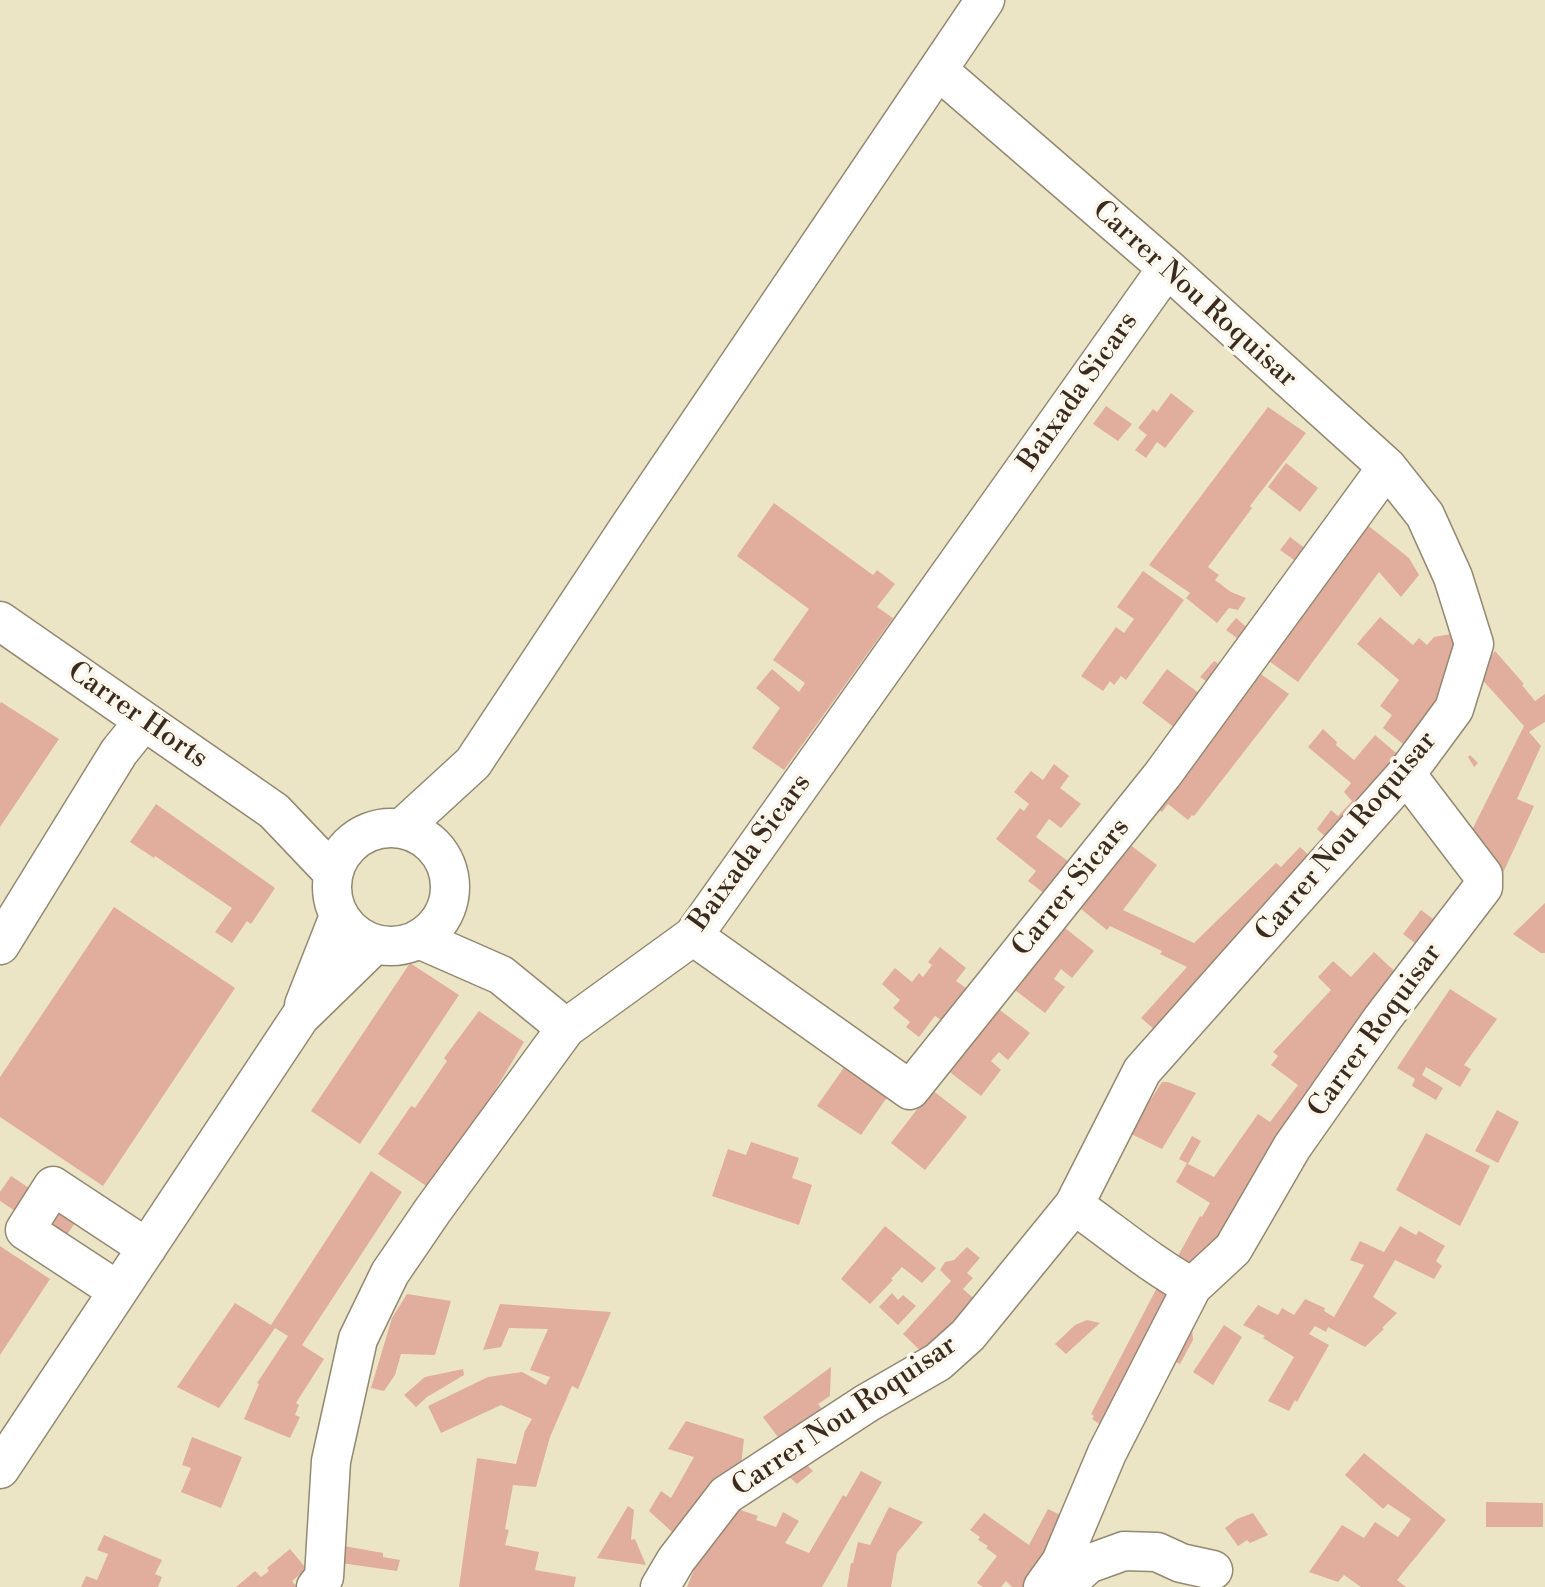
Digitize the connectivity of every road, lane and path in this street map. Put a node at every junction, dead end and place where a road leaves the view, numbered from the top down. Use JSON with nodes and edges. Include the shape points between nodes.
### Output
{"nodes":[{"id":1,"x":985,"y":0,"type":"edge"},
{"id":2,"x":938,"y":71,"type":"junction"},
{"id":3,"x":1167,"y":268,"type":"junction"},
{"id":4,"x":1387,"y":467,"type":"junction"},
{"id":5,"x":0,"y":621,"type":"edge"},
{"id":6,"x":144,"y":721,"type":"junction"},
{"id":7,"x":473,"y":763,"type":"junction"},
{"id":8,"x":1406,"y":774,"type":"junction"},
{"id":9,"x":274,"y":811,"type":"junction"},
{"id":10,"x":401,"y":828,"type":"junction"},
{"id":11,"x":353,"y":841,"type":"junction"},
{"id":12,"x":441,"y":856,"type":"junction"},
{"id":13,"x":333,"y":873,"type":"junction"},
{"id":14,"x":449,"y":901,"type":"junction"},
{"id":15,"x":339,"y":916,"type":"junction"},
{"id":16,"x":693,"y":936,"type":"junction"},
{"id":17,"x":419,"y":939,"type":"junction"},
{"id":18,"x":375,"y":944,"type":"junction"},
{"id":19,"x":0,"y":945,"type":"edge"},
{"id":20,"x":501,"y":975,"type":"junction"},
{"id":21,"x":300,"y":1017,"type":"junction"},
{"id":22,"x":566,"y":1028,"type":"junction"},
{"id":23,"x":1074,"y":1205,"type":"junction"},
{"id":24,"x":147,"y":1248,"type":"junction"},
{"id":25,"x":1192,"y":1287,"type":"junction"},
{"id":26,"x":118,"y":1291,"type":"junction"},
{"id":27,"x":0,"y":1469,"type":"edge"},
{"id":28,"x":1213,"y":1570,"type":"dead end"},
{"id":29,"x":323,"y":1584,"type":"edge"},
{"id":30,"x":660,"y":1587,"type":"edge"},
{"id":31,"x":1043,"y":1587,"type":"edge"},
{"id":32,"x":1063,"y":1587,"type":"edge"}],
"edges":[{"from":1,"to":2,"type":"street"},
{"from":2,"to":3,"type":"street","name":"Carrer Nou Roquisar"},
{"from":2,"to":7,"type":"street"},
{"from":3,"to":4,"type":"street","name":"Carrer Nou Roquisar"},
{"from":3,"to":16,"type":"street","name":"Baixada Sicars"},
{"from":4,"to":8,"type":"street","name":"Carrer Nou Roquisar","via":[[1425,515],[1453,577],[1475,644],[1454,709]]},
{"from":4,"to":16,"type":"street","name":"Carrer Sicars","via":[[1163,774],[910,1090]]},
{"from":5,"to":6,"type":"street","name":"Carrer Horts"},
{"from":6,"to":9,"type":"street","name":"Carrer Horts"},
{"from":6,"to":19,"type":"street","via":[[119,752]]},
{"from":7,"to":10,"type":"street"},
{"from":7,"to":12,"type":"street"},
{"from":8,"to":23,"type":"street","name":"Carrer Nou Roquisar","via":[[1142,1071]]},
{"from":8,"to":25,"type":"street","name":"Carrer Roquisar","via":[[1483,875],[1483,887],[1300,1136],[1233,1249]]},
{"from":9,"to":11,"type":"street","name":"Carrer Horts"},
{"from":9,"to":13,"type":"street","name":"Carrer Horts"},
{"from":10,"to":11,"type":"street","via":[[376,829]]},
{"from":10,"to":12,"type":"street","via":[[424,838]]},
{"from":11,"to":13,"type":"street"},
{"from":12,"to":14,"type":"street","via":[[449,877]]},
{"from":13,"to":15,"type":"street","via":[[332,895]]},
{"from":14,"to":17,"type":"street","via":[[438,923]]},
{"from":14,"to":20,"type":"street"},
{"from":15,"to":18,"type":"street","via":[[354,934]]},
{"from":15,"to":21,"type":"street"},
{"from":16,"to":22,"type":"street","name":"Baixada Sicars"},
{"from":17,"to":18,"type":"street","via":[[402,945]]},
{"from":17,"to":20,"type":"street"},
{"from":18,"to":21,"type":"street"},
{"from":20,"to":22,"type":"street"},
{"from":21,"to":24,"type":"street"},
{"from":22,"to":29,"type":"street","name":"Baixada Sicars","via":[[390,1273],[358,1339],[331,1461]]},
{"from":23,"to":25,"type":"street","via":[[1159,1269]]},
{"from":23,"to":30,"type":"street","name":"Carrer Nou Roquisar","via":[[968,1335],[938,1362],[726,1495]]},
{"from":24,"to":26,"type":"street"},
{"from":24,"to":26,"type":"street","via":[[53,1186],[25,1230]]},
{"from":25,"to":31,"type":"street","name":"Carrer Roquisar","via":[[1107,1453],[1061,1562]]},
{"from":26,"to":27,"type":"street"},
{"from":28,"to":32,"type":"street","via":[[1157,1552],[1124,1551],[1088,1564]]}]}
